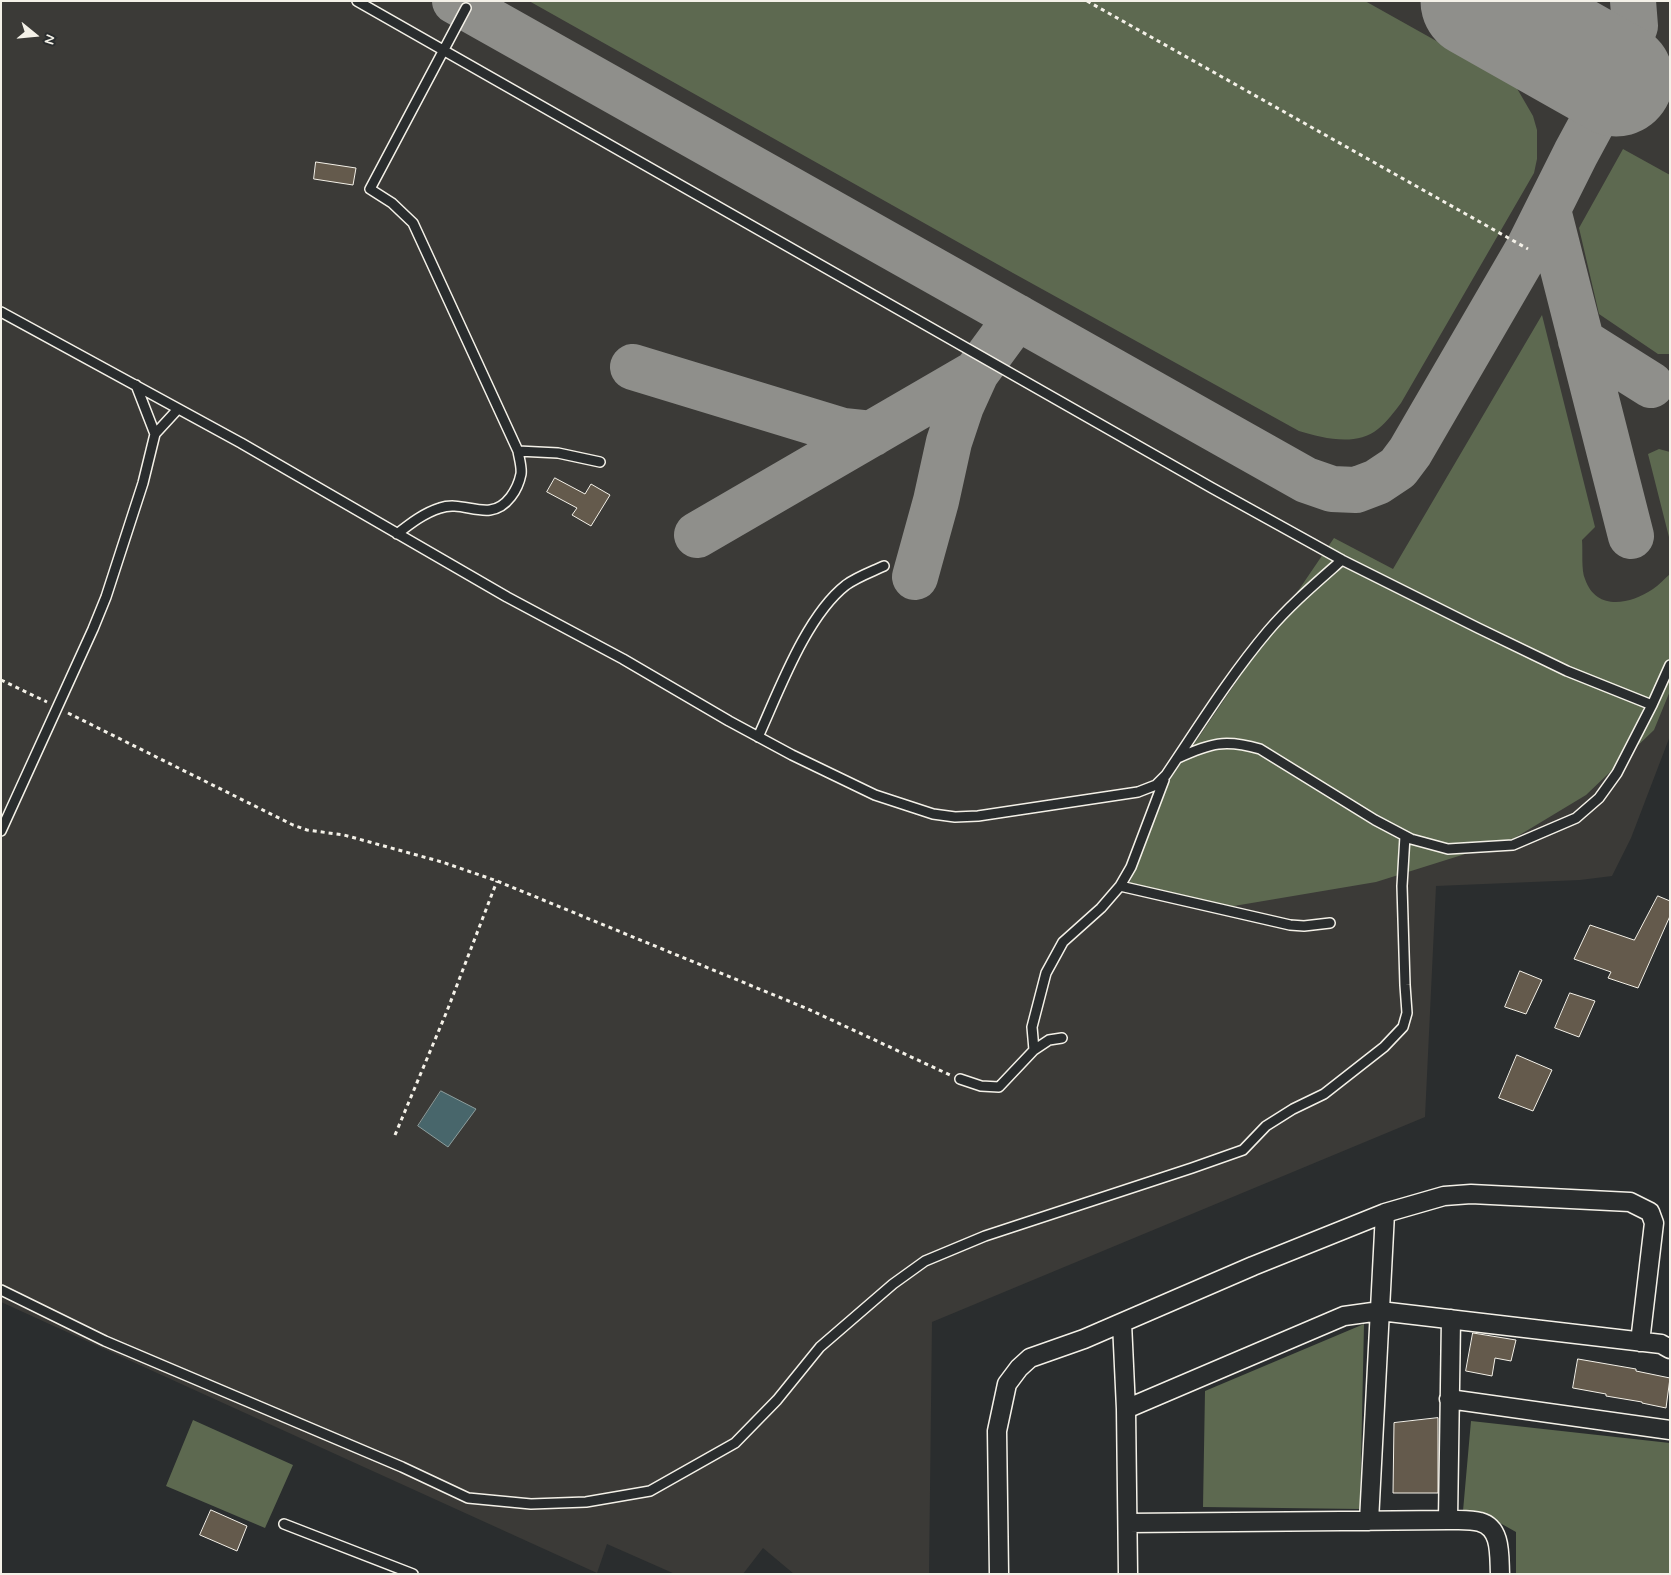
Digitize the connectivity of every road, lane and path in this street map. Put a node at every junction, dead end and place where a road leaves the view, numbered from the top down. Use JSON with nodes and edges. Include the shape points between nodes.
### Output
{"nodes":[{"id":1,"x":357,"y":1,"type":"edge"},
{"id":2,"x":1087,"y":1,"type":"edge"},
{"id":3,"x":466,"y":8,"type":"dead end"},
{"id":4,"x":444,"y":50,"type":"junction"},
{"id":5,"x":1528,"y":249,"type":"dead end"},
{"id":6,"x":1,"y":312,"type":"edge"},
{"id":7,"x":136,"y":385,"type":"junction"},
{"id":8,"x":178,"y":409,"type":"junction"},
{"id":9,"x":154,"y":434,"type":"junction"},
{"id":10,"x":518,"y":451,"type":"junction"},
{"id":11,"x":600,"y":462,"type":"dead end"},
{"id":12,"x":398,"y":534,"type":"junction"},
{"id":13,"x":1342,"y":560,"type":"junction"},
{"id":14,"x":884,"y":566,"type":"dead end"},
{"id":15,"x":1670,"y":666,"type":"edge"},
{"id":16,"x":1,"y":680,"type":"edge"},
{"id":17,"x":1652,"y":705,"type":"junction"},
{"id":18,"x":57,"y":707,"type":"junction"},
{"id":19,"x":758,"y":737,"type":"junction"},
{"id":20,"x":1177,"y":758,"type":"junction"},
{"id":21,"x":1166,"y":775,"type":"junction"},
{"id":22,"x":1,"y":831,"type":"edge"},
{"id":23,"x":1405,"y":836,"type":"junction"},
{"id":24,"x":497,"y":881,"type":"junction"},
{"id":25,"x":1120,"y":886,"type":"junction"},
{"id":26,"x":1330,"y":923,"type":"dead end"},
{"id":27,"x":1062,"y":1038,"type":"dead end"},
{"id":28,"x":1034,"y":1050,"type":"junction"},
{"id":29,"x":960,"y":1080,"type":"joint"},
{"id":30,"x":395,"y":1135,"type":"dead end"},
{"id":31,"x":1385,"y":1213,"type":"junction"},
{"id":32,"x":1,"y":1290,"type":"edge"},
{"id":33,"x":1380,"y":1311,"type":"junction"},
{"id":34,"x":1451,"y":1319,"type":"junction"},
{"id":35,"x":1122,"y":1323,"type":"junction"},
{"id":36,"x":1640,"y":1342,"type":"junction"},
{"id":37,"x":1670,"y":1349,"type":"edge"},
{"id":38,"x":1449,"y":1399,"type":"junction"},
{"id":39,"x":1126,"y":1409,"type":"junction"},
{"id":40,"x":1670,"y":1430,"type":"edge"},
{"id":41,"x":1448,"y":1520,"type":"junction"},
{"id":42,"x":1369,"y":1521,"type":"junction"},
{"id":43,"x":1128,"y":1523,"type":"junction"},
{"id":44,"x":284,"y":1524,"type":"dead end"},
{"id":45,"x":413,"y":1574,"type":"edge"},
{"id":46,"x":999,"y":1574,"type":"edge"},
{"id":47,"x":1128,"y":1574,"type":"edge"},
{"id":48,"x":1500,"y":1574,"type":"edge"}],
"edges":[{"from":1,"to":4,"type":"lane"},
{"from":2,"to":5,"type":"path"},
{"from":3,"to":4,"type":"lane"},
{"from":4,"to":10,"type":"lane","via":[[370,189],[392,203],[413,223]]},
{"from":4,"to":13,"type":"lane"},
{"from":6,"to":7,"type":"lane"},
{"from":7,"to":8,"type":"lane"},
{"from":7,"to":9,"type":"lane"},
{"from":8,"to":9,"type":"lane"},
{"from":8,"to":12,"type":"lane"},
{"from":9,"to":18,"type":"lane","via":[[143,483],[106,597]]},
{"from":10,"to":11,"type":"lane","via":[[558,453]]},
{"from":10,"to":12,"type":"lane","via":[[521,472],[516,490],[502,506],[490,510],[440,508],[416,518]]},
{"from":12,"to":19,"type":"lane"},
{"from":13,"to":17,"type":"lane","via":[[1567,671]]},
{"from":13,"to":20,"type":"lane","via":[[1268,630],[1225,685]]},
{"from":14,"to":19,"type":"lane","via":[[847,585],[818,615]]},
{"from":15,"to":17,"type":"lane"},
{"from":16,"to":18,"type":"path"},
{"from":17,"to":23,"type":"lane","via":[[1617,773],[1599,798],[1576,818],[1513,845],[1448,850]]},
{"from":18,"to":22,"type":"lane"},
{"from":18,"to":24,"type":"path","via":[[293,825],[442,862]]},
{"from":19,"to":21,"type":"lane","via":[[875,795],[933,814],[978,816],[1138,792],[1156,785]]},
{"from":20,"to":21,"type":"lane"},
{"from":20,"to":23,"type":"lane","via":[[1216,744],[1238,743],[1260,749]]},
{"from":21,"to":25,"type":"lane","via":[[1131,867]]},
{"from":23,"to":32,"type":"lane","via":[[1402,886],[1407,1013],[1403,1027],[1384,1047],[1324,1094],[1266,1126],[1243,1150],[985,1236],[925,1261],[892,1284],[820,1347],[777,1400],[735,1443],[650,1490],[586,1502],[531,1504],[468,1498],[105,1341]]},
{"from":24,"to":29,"type":"path","via":[[808,1009]]},
{"from":24,"to":30,"type":"path"},
{"from":25,"to":26,"type":"lane","via":[[1290,925]]},
{"from":25,"to":28,"type":"lane","via":[[1063,942],[1046,972],[1032,1027]]},
{"from":27,"to":28,"type":"lane","via":[[1049,1040]]},
{"from":28,"to":29,"type":"lane","via":[[999,1087]]},
{"from":31,"to":33,"type":"street"},
{"from":31,"to":35,"type":"street"},
{"from":31,"to":36,"type":"street","via":[[1444,1196],[1471,1194],[1630,1202],[1644,1208],[1650,1212],[1654,1223]]},
{"from":33,"to":34,"type":"street"},
{"from":33,"to":39,"type":"street","via":[[1344,1316]]},
{"from":33,"to":42,"type":"street"},
{"from":34,"to":36,"type":"street"},
{"from":34,"to":38,"type":"street"},
{"from":35,"to":39,"type":"street"},
{"from":35,"to":46,"type":"street","via":[[1030,1358],[1007,1384],[996,1431]]},
{"from":36,"to":37,"type":"street","via":[[1661,1344]]},
{"from":38,"to":40,"type":"street"},
{"from":38,"to":41,"type":"street"},
{"from":39,"to":43,"type":"street"},
{"from":41,"to":42,"type":"street"},
{"from":41,"to":48,"type":"street","via":[[1481,1522],[1496,1535]]},
{"from":42,"to":43,"type":"street"},
{"from":43,"to":47,"type":"street"},
{"from":44,"to":45,"type":"lane"}]}
